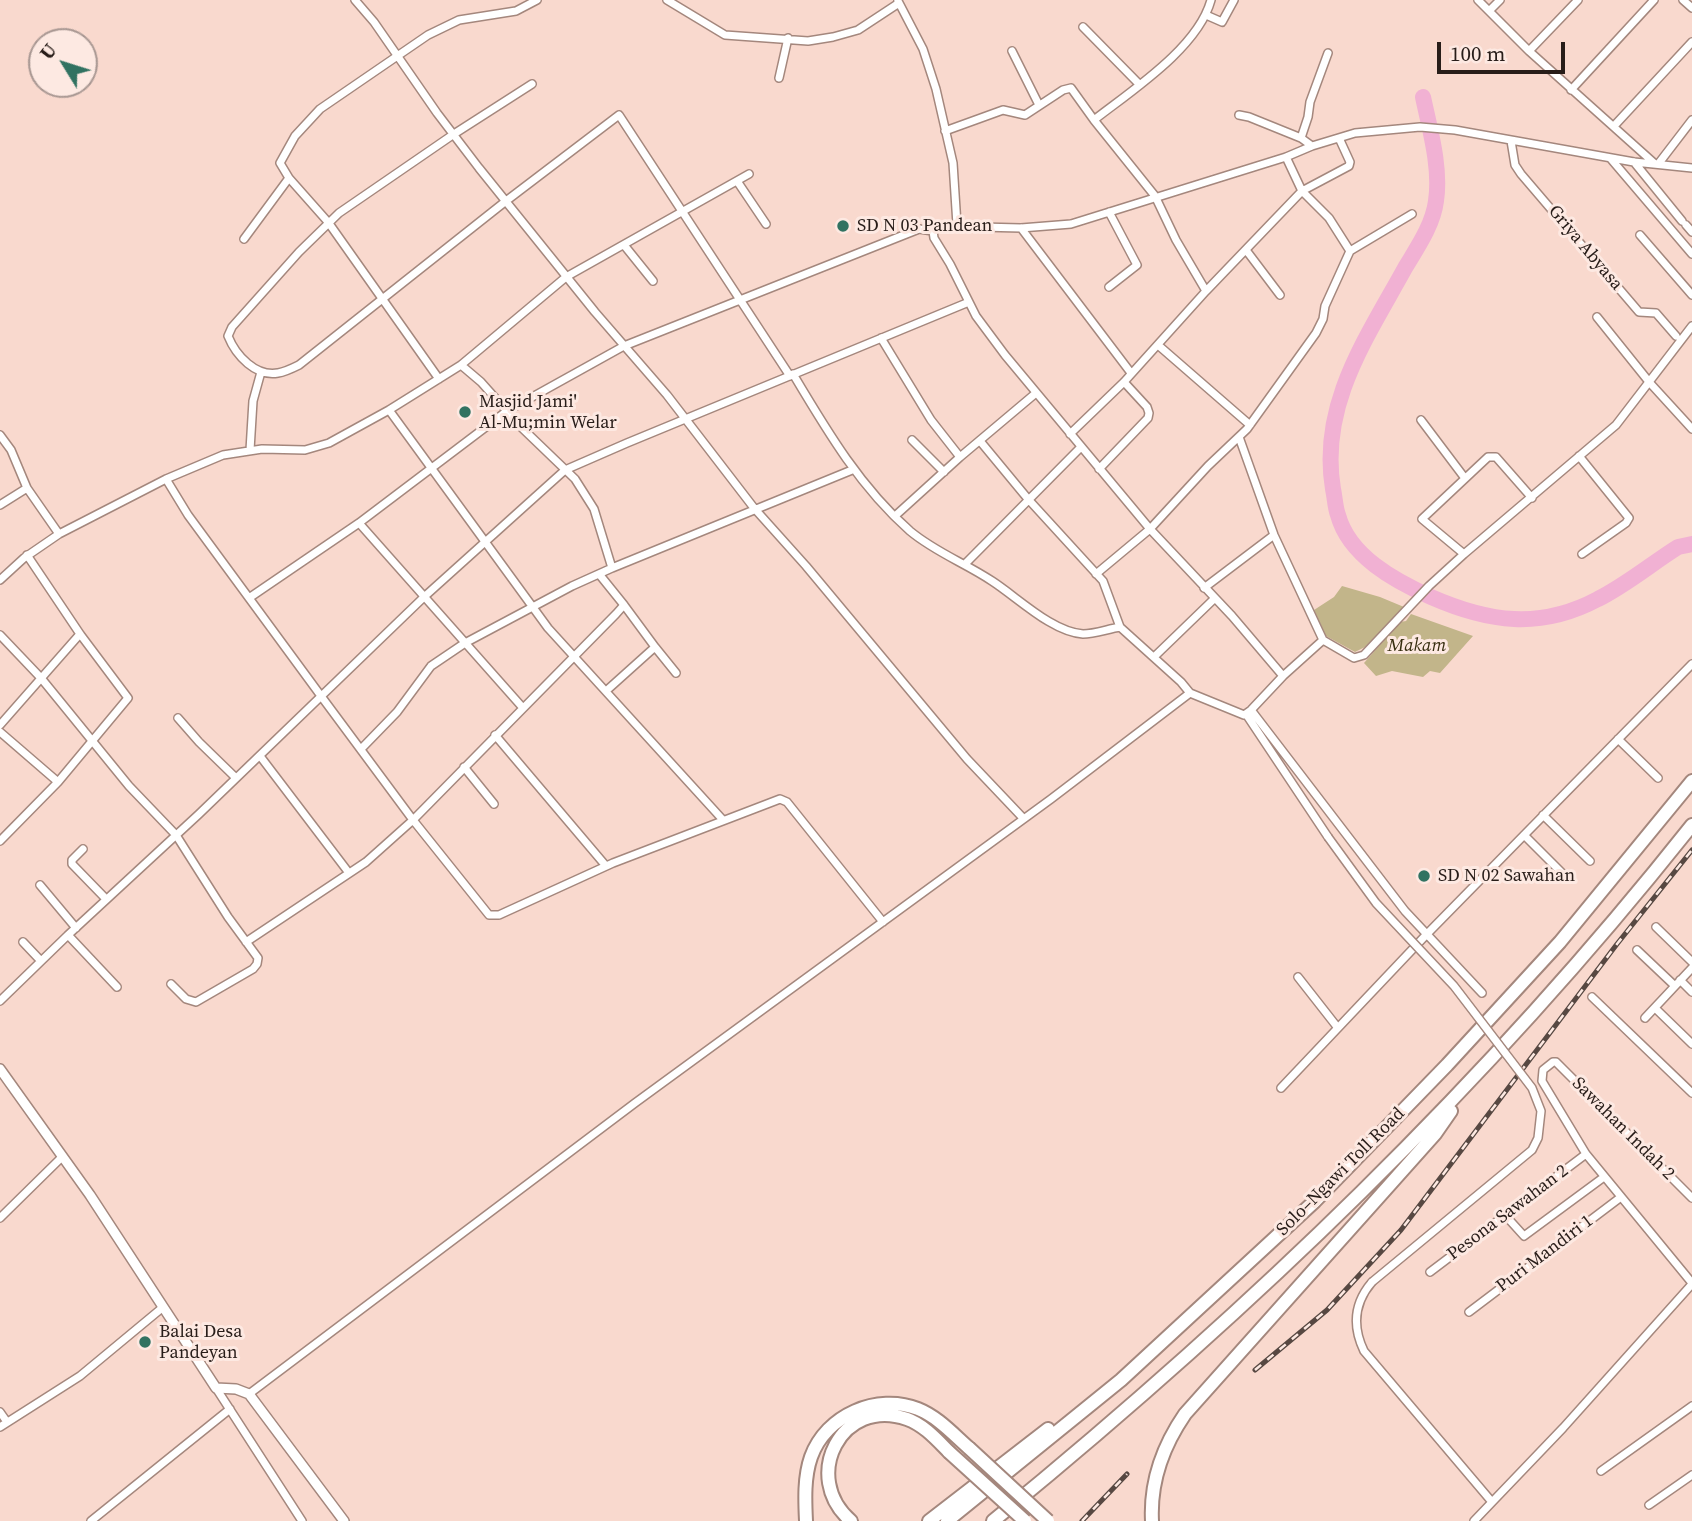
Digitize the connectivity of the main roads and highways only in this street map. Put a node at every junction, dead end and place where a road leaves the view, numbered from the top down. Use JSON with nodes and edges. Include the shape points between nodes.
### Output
{"nodes":[{"id":1,"x":1692,"y":781,"type":"edge"},
{"id":2,"x":1692,"y":825,"type":"edge"},
{"id":3,"x":1474,"y":1079,"type":"junction"},
{"id":4,"x":1121,"y":1380,"type":"junction"},
{"id":5,"x":806,"y":1521,"type":"edge"},
{"id":6,"x":851,"y":1521,"type":"edge"},
{"id":7,"x":929,"y":1521,"type":"edge"},
{"id":8,"x":947,"y":1521,"type":"edge"},
{"id":9,"x":993,"y":1521,"type":"edge"},
{"id":10,"x":1025,"y":1521,"type":"edge"},
{"id":11,"x":1048,"y":1521,"type":"edge"},
{"id":12,"x":1153,"y":1521,"type":"edge"}],
"edges":[{"from":1,"to":4,"type":"highway","name":"Solo–Ngawi Toll Road","via":[[1560,942],[1447,1065],[1315,1201]]},
{"from":2,"to":3,"type":"highway","name":"Solo–Ngawi Toll Road"},
{"from":3,"to":9,"type":"highway","name":"Solo–Ngawi Toll Road","via":[[1223,1325]]},
{"from":3,"to":12,"type":"highway","via":[[1435,1134],[1185,1414],[1159,1464]]},
{"from":4,"to":7,"type":"highway","via":[[1108,1383]]},
{"from":4,"to":8,"type":"highway","name":"Solo–Ngawi Toll Road"},
{"from":5,"to":11,"type":"highway","bridge":true,"via":[[812,1454],[841,1419],[865,1407],[890,1403],[934,1418]]},
{"from":6,"to":10,"type":"highway","bridge":true,"via":[[830,1491],[827,1471],[834,1445],[855,1424],[870,1417],[895,1416],[920,1426]]}]}
